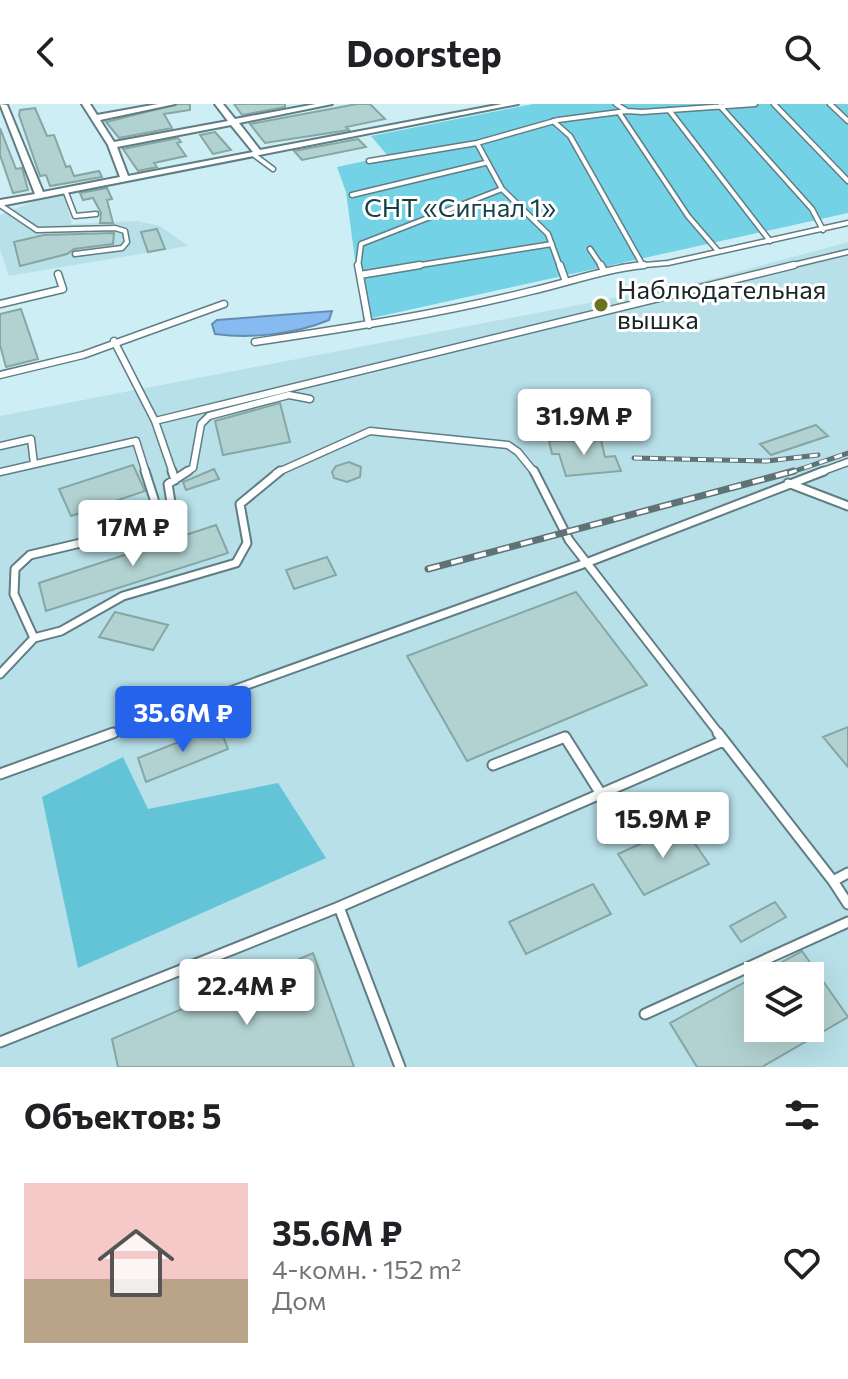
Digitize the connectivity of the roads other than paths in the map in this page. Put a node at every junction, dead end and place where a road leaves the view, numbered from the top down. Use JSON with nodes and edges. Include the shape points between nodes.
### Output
{"nodes":[{"id":1,"x":9,"y":104,"type":"edge"},
{"id":2,"x":86,"y":104,"type":"edge"},
{"id":3,"x":171,"y":104,"type":"edge"},
{"id":4,"x":219,"y":104,"type":"edge"},
{"id":5,"x":328,"y":104,"type":"edge"},
{"id":6,"x":439,"y":104,"type":"edge"},
{"id":7,"x":514,"y":104,"type":"edge"},
{"id":8,"x":616,"y":104,"type":"edge"},
{"id":9,"x":755,"y":104,"type":"edge"},
{"id":10,"x":774,"y":104,"type":"edge"},
{"id":11,"x":830,"y":104,"type":"edge"},
{"id":12,"x":1,"y":105,"type":"edge"},
{"id":13,"x":720,"y":106,"type":"junction"},
{"id":14,"x":669,"y":110,"type":"junction"},
{"id":15,"x":627,"y":111,"type":"junction"},
{"id":16,"x":620,"y":114,"type":"junction"},
{"id":17,"x":452,"y":116,"type":"junction"},
{"id":18,"x":96,"y":118,"type":"junction"},
{"id":19,"x":553,"y":121,"type":"junction"},
{"id":20,"x":848,"y":121,"type":"edge"},
{"id":21,"x":233,"y":122,"type":"junction"},
{"id":22,"x":477,"y":143,"type":"junction"},
{"id":23,"x":112,"y":145,"type":"junction"},
{"id":24,"x":255,"y":154,"type":"junction"},
{"id":25,"x":369,"y":161,"type":"dead end"},
{"id":26,"x":485,"y":163,"type":"junction"},
{"id":27,"x":273,"y":169,"type":"dead end"},
{"id":28,"x":125,"y":179,"type":"junction"},
{"id":29,"x":848,"y":181,"type":"edge"},
{"id":30,"x":502,"y":189,"type":"junction"},
{"id":31,"x":65,"y":190,"type":"junction"},
{"id":32,"x":40,"y":195,"type":"junction"},
{"id":33,"x":352,"y":195,"type":"dead end"},
{"id":34,"x":0,"y":204,"type":"edge"},
{"id":35,"x":96,"y":214,"type":"dead end"},
{"id":36,"x":848,"y":223,"type":"edge"},
{"id":37,"x":823,"y":230,"type":"junction"},
{"id":38,"x":770,"y":241,"type":"junction"},
{"id":39,"x":552,"y":244,"type":"junction"},
{"id":40,"x":590,"y":249,"type":"dead end"},
{"id":41,"x":718,"y":251,"type":"junction"},
{"id":42,"x":848,"y":252,"type":"edge"},
{"id":43,"x":75,"y":254,"type":"dead end"},
{"id":44,"x":642,"y":264,"type":"junction"},
{"id":45,"x":603,"y":269,"type":"junction"},
{"id":46,"x":58,"y":274,"type":"dead end"},
{"id":47,"x":360,"y":275,"type":"junction"},
{"id":48,"x":566,"y":282,"type":"junction"},
{"id":49,"x":0,"y":304,"type":"edge"},
{"id":50,"x":224,"y":304,"type":"dead end"},
{"id":51,"x":369,"y":325,"type":"junction"},
{"id":52,"x":114,"y":341,"type":"junction"},
{"id":53,"x":255,"y":342,"type":"dead end"},
{"id":54,"x":0,"y":375,"type":"edge"},
{"id":55,"x":310,"y":399,"type":"dead end"},
{"id":56,"x":155,"y":421,"type":"junction"},
{"id":57,"x":0,"y":446,"type":"edge"},
{"id":58,"x":848,"y":462,"type":"edge"},
{"id":59,"x":34,"y":464,"type":"junction"},
{"id":60,"x":0,"y":472,"type":"edge"},
{"id":61,"x":175,"y":480,"type":"junction"},
{"id":62,"x":788,"y":483,"type":"junction"},
{"id":63,"x":154,"y":499,"type":"dead end"},
{"id":64,"x":848,"y":506,"type":"edge"},
{"id":65,"x":586,"y":563,"type":"junction"},
{"id":66,"x":34,"y":638,"type":"junction"},
{"id":67,"x":0,"y":674,"type":"edge"},
{"id":68,"x":723,"y":741,"type":"junction"},
{"id":69,"x":493,"y":765,"type":"dead end"},
{"id":70,"x":0,"y":774,"type":"edge"},
{"id":71,"x":601,"y":794,"type":"junction"},
{"id":72,"x":848,"y":873,"type":"edge"},
{"id":73,"x":833,"y":881,"type":"junction"},
{"id":74,"x":848,"y":904,"type":"edge"},
{"id":75,"x":339,"y":907,"type":"junction"},
{"id":76,"x":848,"y":922,"type":"edge"},
{"id":77,"x":645,"y":1014,"type":"dead end"},
{"id":78,"x":0,"y":1042,"type":"edge"},
{"id":79,"x":400,"y":1067,"type":"edge"}],
"edges":[{"from":1,"to":12,"type":"street"},
{"from":2,"to":18,"type":"street"},
{"from":3,"to":18,"type":"street"},
{"from":4,"to":21,"type":"street"},
{"from":5,"to":21,"type":"street"},
{"from":6,"to":17,"type":"street"},
{"from":7,"to":17,"type":"street"},
{"from":8,"to":15,"type":"lane"},
{"from":9,"to":13,"type":"lane"},
{"from":10,"to":29,"type":"lane"},
{"from":11,"to":20,"type":"lane"},
{"from":12,"to":32,"type":"street"},
{"from":13,"to":14,"type":"lane"},
{"from":13,"to":37,"type":"lane","via":[[812,209]]},
{"from":14,"to":15,"type":"lane"},
{"from":14,"to":38,"type":"lane"},
{"from":15,"to":16,"type":"lane"},
{"from":16,"to":19,"type":"lane"},
{"from":16,"to":41,"type":"lane","via":[[688,216]]},
{"from":17,"to":24,"type":"street"},
{"from":18,"to":23,"type":"street"},
{"from":19,"to":22,"type":"lane"},
{"from":19,"to":44,"type":"lane","via":[[570,136]]},
{"from":21,"to":23,"type":"street"},
{"from":21,"to":24,"type":"street"},
{"from":22,"to":25,"type":"lane"},
{"from":22,"to":26,"type":"lane"},
{"from":23,"to":28,"type":"street"},
{"from":24,"to":27,"type":"lane"},
{"from":24,"to":28,"type":"street"},
{"from":26,"to":30,"type":"lane"},
{"from":26,"to":33,"type":"lane"},
{"from":28,"to":31,"type":"street"},
{"from":30,"to":39,"type":"lane","via":[[543,227]]},
{"from":30,"to":47,"type":"lane","via":[[361,244]]},
{"from":31,"to":32,"type":"street"},
{"from":31,"to":35,"type":"lane","via":[[75,216]]},
{"from":32,"to":34,"type":"street"},
{"from":34,"to":43,"type":"lane","via":[[37,230],[125,231],[122,248]]},
{"from":36,"to":37,"type":"lane"},
{"from":37,"to":38,"type":"lane"},
{"from":38,"to":41,"type":"lane"},
{"from":39,"to":47,"type":"lane"},
{"from":39,"to":48,"type":"lane"},
{"from":40,"to":45,"type":"lane"},
{"from":41,"to":44,"type":"lane"},
{"from":42,"to":56,"type":"lane"},
{"from":44,"to":45,"type":"lane"},
{"from":45,"to":48,"type":"lane"},
{"from":46,"to":49,"type":"lane","via":[[63,289]]},
{"from":47,"to":51,"type":"lane"},
{"from":48,"to":51,"type":"lane"},
{"from":50,"to":52,"type":"lane"},
{"from":51,"to":53,"type":"lane"},
{"from":52,"to":54,"type":"lane","via":[[83,355]]},
{"from":52,"to":56,"type":"lane"},
{"from":55,"to":61,"type":"lane","via":[[289,395],[209,416],[201,424],[193,468]]},
{"from":56,"to":61,"type":"lane"},
{"from":57,"to":59,"type":"lane","via":[[31,439]]},
{"from":58,"to":62,"type":"lane"},
{"from":59,"to":60,"type":"lane"},
{"from":59,"to":63,"type":"lane","via":[[136,441]]},
{"from":61,"to":66,"type":"lane","via":[[168,484],[173,515],[30,555],[15,569],[14,594]]},
{"from":62,"to":64,"type":"lane"},
{"from":62,"to":65,"type":"lane"},
{"from":65,"to":66,"type":"lane","via":[[519,450],[449,437],[370,431],[272,475],[240,504],[247,543],[236,563],[120,597],[82,623]]},
{"from":65,"to":68,"type":"lane"},
{"from":65,"to":70,"type":"lane"},
{"from":66,"to":67,"type":"lane"},
{"from":68,"to":71,"type":"lane"},
{"from":68,"to":73,"type":"lane"},
{"from":69,"to":71,"type":"lane","via":[[565,737]]},
{"from":71,"to":75,"type":"lane"},
{"from":72,"to":73,"type":"lane"},
{"from":73,"to":74,"type":"lane"},
{"from":75,"to":78,"type":"lane"},
{"from":75,"to":79,"type":"lane"},
{"from":76,"to":77,"type":"lane"}]}
